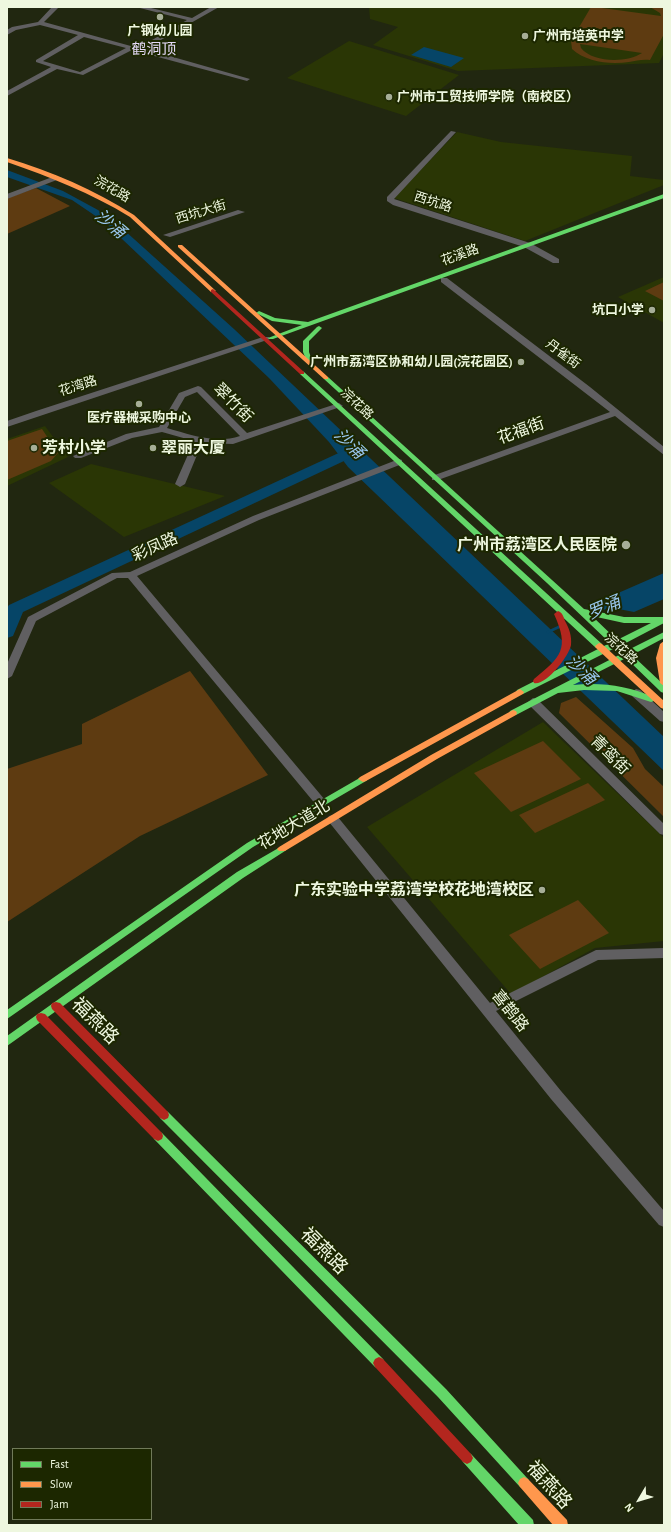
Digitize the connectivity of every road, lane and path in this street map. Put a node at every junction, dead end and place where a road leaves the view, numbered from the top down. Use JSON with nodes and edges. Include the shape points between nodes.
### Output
{"nodes":[{"id":1,"x":56,"y":7,"type":"edge"},
{"id":2,"x":139,"y":7,"type":"edge"},
{"id":3,"x":216,"y":7,"type":"edge"},
{"id":4,"x":194,"y":20,"type":"junction"},
{"id":5,"x":40,"y":23,"type":"junction"},
{"id":6,"x":7,"y":33,"type":"edge"},
{"id":7,"x":83,"y":35,"type":"junction"},
{"id":8,"x":131,"y":48,"type":"junction"},
{"id":9,"x":138,"y":50,"type":"junction"},
{"id":10,"x":56,"y":67,"type":"junction"},
{"id":11,"x":247,"y":79,"type":"dead end"},
{"id":12,"x":7,"y":94,"type":"edge"},
{"id":13,"x":453,"y":132,"type":"dead end"},
{"id":14,"x":7,"y":153,"type":"edge"},
{"id":15,"x":7,"y":160,"type":"edge"},
{"id":16,"x":53,"y":180,"type":"junction"},
{"id":17,"x":664,"y":196,"type":"edge"},
{"id":18,"x":7,"y":197,"type":"edge"},
{"id":19,"x":664,"y":201,"type":"edge"},
{"id":20,"x":241,"y":212,"type":"dead end"},
{"id":21,"x":167,"y":235,"type":"junction"},
{"id":22,"x":530,"y":247,"type":"junction"},
{"id":23,"x":556,"y":261,"type":"dead end"},
{"id":24,"x":444,"y":280,"type":"junction"},
{"id":25,"x":252,"y":310,"type":"junction"},
{"id":26,"x":317,"y":325,"type":"junction"},
{"id":27,"x":282,"y":337,"type":"junction"},
{"id":28,"x":263,"y":343,"type":"junction"},
{"id":29,"x":310,"y":364,"type":"junction"},
{"id":30,"x":339,"y":406,"type":"junction"},
{"id":31,"x":616,"y":413,"type":"junction"},
{"id":32,"x":7,"y":424,"type":"edge"},
{"id":33,"x":162,"y":429,"type":"junction"},
{"id":34,"x":246,"y":437,"type":"junction"},
{"id":35,"x":200,"y":440,"type":"junction"},
{"id":36,"x":664,"y":452,"type":"edge"},
{"id":37,"x":78,"y":456,"type":"dead end"},
{"id":38,"x":400,"y":462,"type":"junction"},
{"id":39,"x":435,"y":478,"type":"junction"},
{"id":40,"x":180,"y":484,"type":"dead end"},
{"id":41,"x":131,"y":575,"type":"junction"},
{"id":42,"x":580,"y":609,"type":"junction"},
{"id":43,"x":564,"y":618,"type":"junction"},
{"id":44,"x":664,"y":620,"type":"edge"},
{"id":45,"x":664,"y":635,"type":"edge"},
{"id":46,"x":614,"y":643,"type":"junction"},
{"id":47,"x":664,"y":644,"type":"edge"},
{"id":48,"x":601,"y":649,"type":"junction"},
{"id":49,"x":626,"y":654,"type":"junction"},
{"id":50,"x":613,"y":660,"type":"junction"},
{"id":51,"x":7,"y":676,"type":"edge"},
{"id":52,"x":543,"y":678,"type":"junction"},
{"id":53,"x":664,"y":683,"type":"edge"},
{"id":54,"x":559,"y":690,"type":"junction"},
{"id":55,"x":640,"y":690,"type":"junction"},
{"id":56,"x":664,"y":690,"type":"edge"},
{"id":57,"x":533,"y":702,"type":"junction"},
{"id":58,"x":662,"y":711,"type":"edge"},
{"id":59,"x":321,"y":804,"type":"junction"},
{"id":60,"x":333,"y":819,"type":"junction"},
{"id":61,"x":664,"y":832,"type":"edge"},
{"id":62,"x":664,"y":953,"type":"edge"},
{"id":63,"x":56,"y":1006,"type":"junction"},
{"id":64,"x":487,"y":1010,"type":"junction"},
{"id":65,"x":7,"y":1015,"type":"edge"},
{"id":66,"x":41,"y":1017,"type":"junction"},
{"id":67,"x":7,"y":1042,"type":"edge"},
{"id":68,"x":664,"y":1222,"type":"edge"},
{"id":69,"x":528,"y":1525,"type":"edge"},
{"id":70,"x":562,"y":1525,"type":"edge"}],
"edges":[{"from":1,"to":5,"type":"street"},
{"from":2,"to":4,"type":"street"},
{"from":3,"to":4,"type":"street"},
{"from":4,"to":9,"type":"street"},
{"from":5,"to":6,"type":"street","via":[[14,28]]},
{"from":5,"to":7,"type":"street"},
{"from":7,"to":8,"type":"street"},
{"from":7,"to":10,"type":"street","via":[[38,61]]},
{"from":8,"to":9,"type":"street"},
{"from":8,"to":10,"type":"street","via":[[81,74]]},
{"from":9,"to":11,"type":"street"},
{"from":10,"to":12,"type":"street"},
{"from":13,"to":22,"type":"street","name":"西坑路","via":[[390,199]]},
{"from":14,"to":21,"type":"main road","name":"浣花路","via":[[109,192],[143,214]]},
{"from":15,"to":16,"type":"main road","name":"浣花路"},
{"from":16,"to":18,"type":"street"},
{"from":16,"to":28,"type":"main road","name":"浣花路","via":[[107,199],[132,216]]},
{"from":17,"to":22,"type":"main road","name":"花溪路"},
{"from":19,"to":22,"type":"main road","name":"花溪路"},
{"from":20,"to":21,"type":"street","name":"西坑大街"},
{"from":21,"to":25,"type":"main road","name":"浣花路"},
{"from":22,"to":23,"type":"street","name":"西坑路"},
{"from":22,"to":24,"type":"main road","name":"花溪路"},
{"from":22,"to":26,"type":"main road","name":"花溪路"},
{"from":24,"to":26,"type":"main road","name":"花溪路"},
{"from":24,"to":31,"type":"street","name":"丹雀街"},
{"from":25,"to":26,"type":"main road","via":[[274,320]]},
{"from":25,"to":27,"type":"main road","name":"浣花路"},
{"from":26,"to":27,"type":"main road","name":"花溪路"},
{"from":26,"to":29,"type":"main road","via":[[306,340]]},
{"from":27,"to":28,"type":"main road","name":"花溪路"},
{"from":27,"to":29,"type":"main road","name":"浣花路"},
{"from":28,"to":30,"type":"main road","name":"浣花路"},
{"from":28,"to":32,"type":"street","name":"花湾路"},
{"from":29,"to":39,"type":"main road","name":"浣花路"},
{"from":30,"to":34,"type":"street","name":"翠竹街"},
{"from":30,"to":38,"type":"main road","name":"浣花路"},
{"from":31,"to":36,"type":"street","name":"丹雀街"},
{"from":31,"to":39,"type":"street","name":"花福街"},
{"from":33,"to":34,"type":"street","name":"翠竹街","via":[[182,395],[198,389]]},
{"from":33,"to":35,"type":"street","name":"翠竹街"},
{"from":33,"to":37,"type":"street","via":[[129,436]]},
{"from":34,"to":35,"type":"street","name":"翠竹街","via":[[230,442]]},
{"from":35,"to":40,"type":"street"},
{"from":38,"to":41,"type":"street","name":"彩凤路","via":[[256,518]]},
{"from":38,"to":43,"type":"main road","name":"浣花路","via":[[549,600]]},
{"from":39,"to":42,"type":"main road","name":"浣花路"},
{"from":41,"to":51,"type":"street","via":[[115,575],[32,619]]},
{"from":41,"to":59,"type":"street","name":"彩凤路"},
{"from":42,"to":44,"type":"main road","via":[[603,618],[627,622]]},
{"from":42,"to":46,"type":"main road","name":"浣花路"},
{"from":43,"to":48,"type":"main road","name":"浣花路"},
{"from":43,"to":52,"type":"main road","via":[[569,635],[568,646],[562,659]]},
{"from":44,"to":46,"type":"main road","name":"花地大道北"},
{"from":45,"to":49,"type":"main road","name":"花地大道北"},
{"from":46,"to":48,"type":"main road","name":"花地大道北"},
{"from":46,"to":49,"type":"main road","name":"浣花路"},
{"from":47,"to":53,"type":"main road","via":[[661,649],[660,669]]},
{"from":48,"to":50,"type":"main road","name":"浣花路"},
{"from":48,"to":52,"type":"main road","name":"花地大道北"},
{"from":49,"to":50,"type":"main road","name":"花地大道北"},
{"from":49,"to":56,"type":"main road","name":"浣花路"},
{"from":50,"to":54,"type":"main road","name":"花地大道北"},
{"from":50,"to":55,"type":"main road","name":"浣花路"},
{"from":52,"to":59,"type":"main road","name":"花地大道北","via":[[461,722]]},
{"from":54,"to":55,"type":"main road","via":[[586,684]]},
{"from":54,"to":57,"type":"main road","name":"花地大道北"},
{"from":55,"to":58,"type":"street"},
{"from":55,"to":58,"type":"main road","name":"浣花路"},
{"from":57,"to":60,"type":"main road","name":"花地大道北","via":[[434,757]]},
{"from":57,"to":61,"type":"street","name":"青鸾街"},
{"from":59,"to":65,"type":"main road","name":"花地大道北","via":[[250,845]]},
{"from":60,"to":63,"type":"main road","name":"花地大道北","via":[[240,875]]},
{"from":60,"to":64,"type":"street","name":"喜鹊路"},
{"from":62,"to":64,"type":"street","via":[[596,955]]},
{"from":63,"to":66,"type":"main road","name":"花地大道北"},
{"from":63,"to":70,"type":"main road","name":"福燕路","via":[[442,1393]]},
{"from":64,"to":68,"type":"street","name":"喜鹊路"},
{"from":66,"to":67,"type":"main road","name":"花地大道北"},
{"from":66,"to":69,"type":"main road","via":[[422,1407]]}]}
